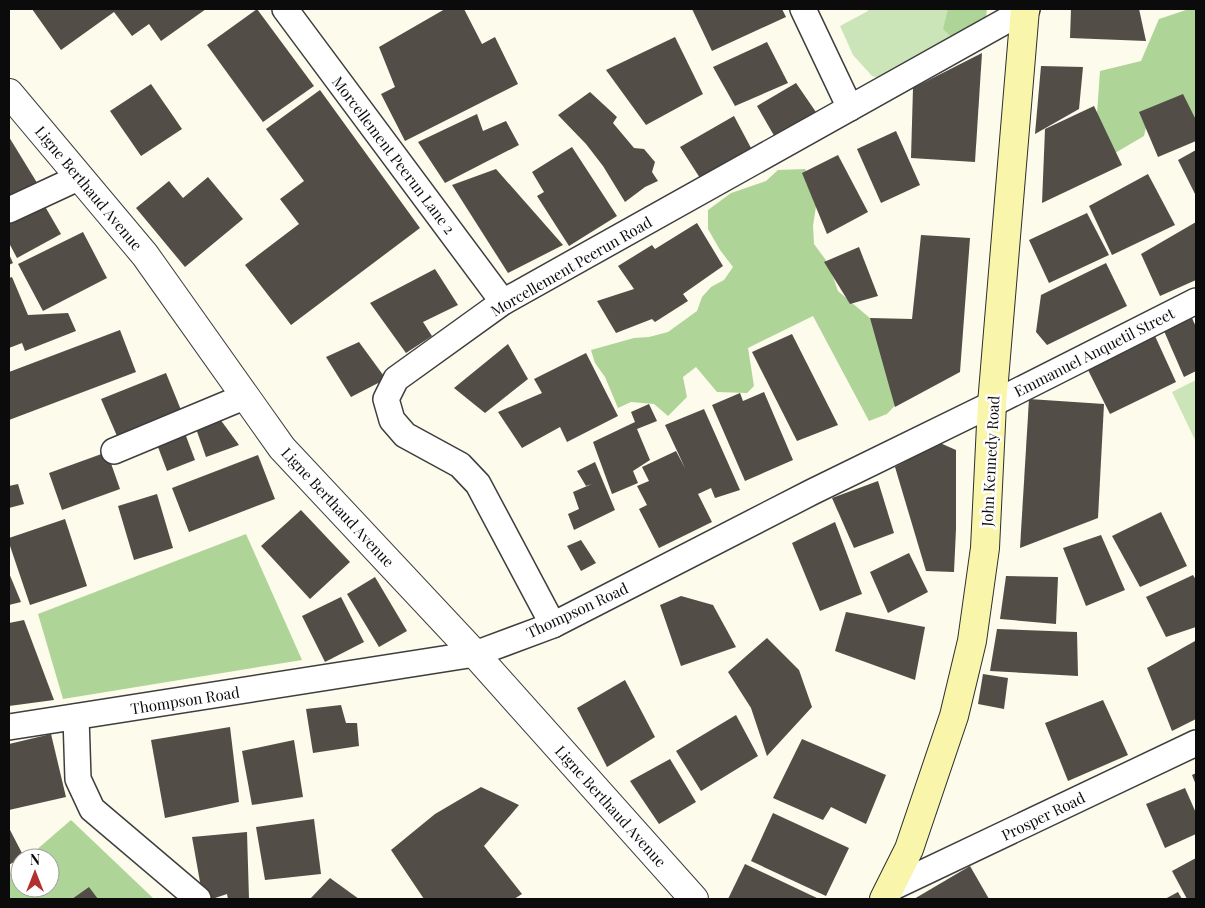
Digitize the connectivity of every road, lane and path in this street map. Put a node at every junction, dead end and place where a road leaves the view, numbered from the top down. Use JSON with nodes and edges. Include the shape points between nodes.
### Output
{"nodes":[{"id":1,"x":285,"y":9,"type":"edge"},
{"id":2,"x":803,"y":9,"type":"edge"},
{"id":3,"x":1026,"y":9,"type":"edge"},
{"id":4,"x":9,"y":93,"type":"edge"},
{"id":5,"x":850,"y":108,"type":"junction"},
{"id":6,"x":80,"y":177,"type":"junction"},
{"id":7,"x":9,"y":210,"type":"edge"},
{"id":8,"x":1196,"y":301,"type":"edge"},
{"id":9,"x":503,"y":302,"type":"junction"},
{"id":10,"x":246,"y":396,"type":"junction"},
{"id":11,"x":992,"y":404,"type":"junction"},
{"id":12,"x":114,"y":451,"type":"dead end"},
{"id":13,"x":554,"y":625,"type":"junction"},
{"id":14,"x":475,"y":654,"type":"junction"},
{"id":15,"x":76,"y":717,"type":"junction"},
{"id":16,"x":9,"y":727,"type":"edge"},
{"id":17,"x":1196,"y":742,"type":"edge"},
{"id":18,"x":887,"y":894,"type":"edge"},
{"id":19,"x":198,"y":899,"type":"edge"},
{"id":20,"x":694,"y":899,"type":"edge"}],
"edges":[{"from":1,"to":9,"type":"street","name":"Morcellement Peerun Lane 2"},
{"from":2,"to":5,"type":"street"},
{"from":3,"to":5,"type":"street","name":"Morcellement Peerun Road"},
{"from":3,"to":11,"type":"main road","name":"John Kennedy Road"},
{"from":4,"to":6,"type":"street","name":"Ligne Berthaud Avenue"},
{"from":5,"to":9,"type":"street","name":"Morcellement Peerun Road"},
{"from":6,"to":7,"type":"street"},
{"from":6,"to":10,"type":"street","name":"Ligne Berthaud Avenue","via":[[145,255]]},
{"from":8,"to":11,"type":"street","name":"Emmanuel Anquetil Street"},
{"from":9,"to":13,"type":"street","name":"Morcellement Peerun Road","via":[[396,379],[386,399],[392,420],[404,435],[460,465],[478,484]]},
{"from":10,"to":12,"type":"street"},
{"from":10,"to":14,"type":"street","name":"Ligne Berthaud Avenue","via":[[282,448]]},
{"from":11,"to":13,"type":"street","name":"Thompson Road","via":[[812,492]]},
{"from":11,"to":18,"type":"main road","name":"John Kennedy Road","via":[[985,548],[972,641],[954,716],[908,849]]},
{"from":13,"to":14,"type":"street","name":"Thompson Road"},
{"from":14,"to":15,"type":"street","name":"Thompson Road"},
{"from":14,"to":20,"type":"street","name":"Ligne Berthaud Avenue"},
{"from":15,"to":16,"type":"street","name":"Thompson Road"},
{"from":15,"to":19,"type":"street","via":[[78,779],[92,809]]},
{"from":17,"to":18,"type":"street","name":"Prosper Road"}]}
